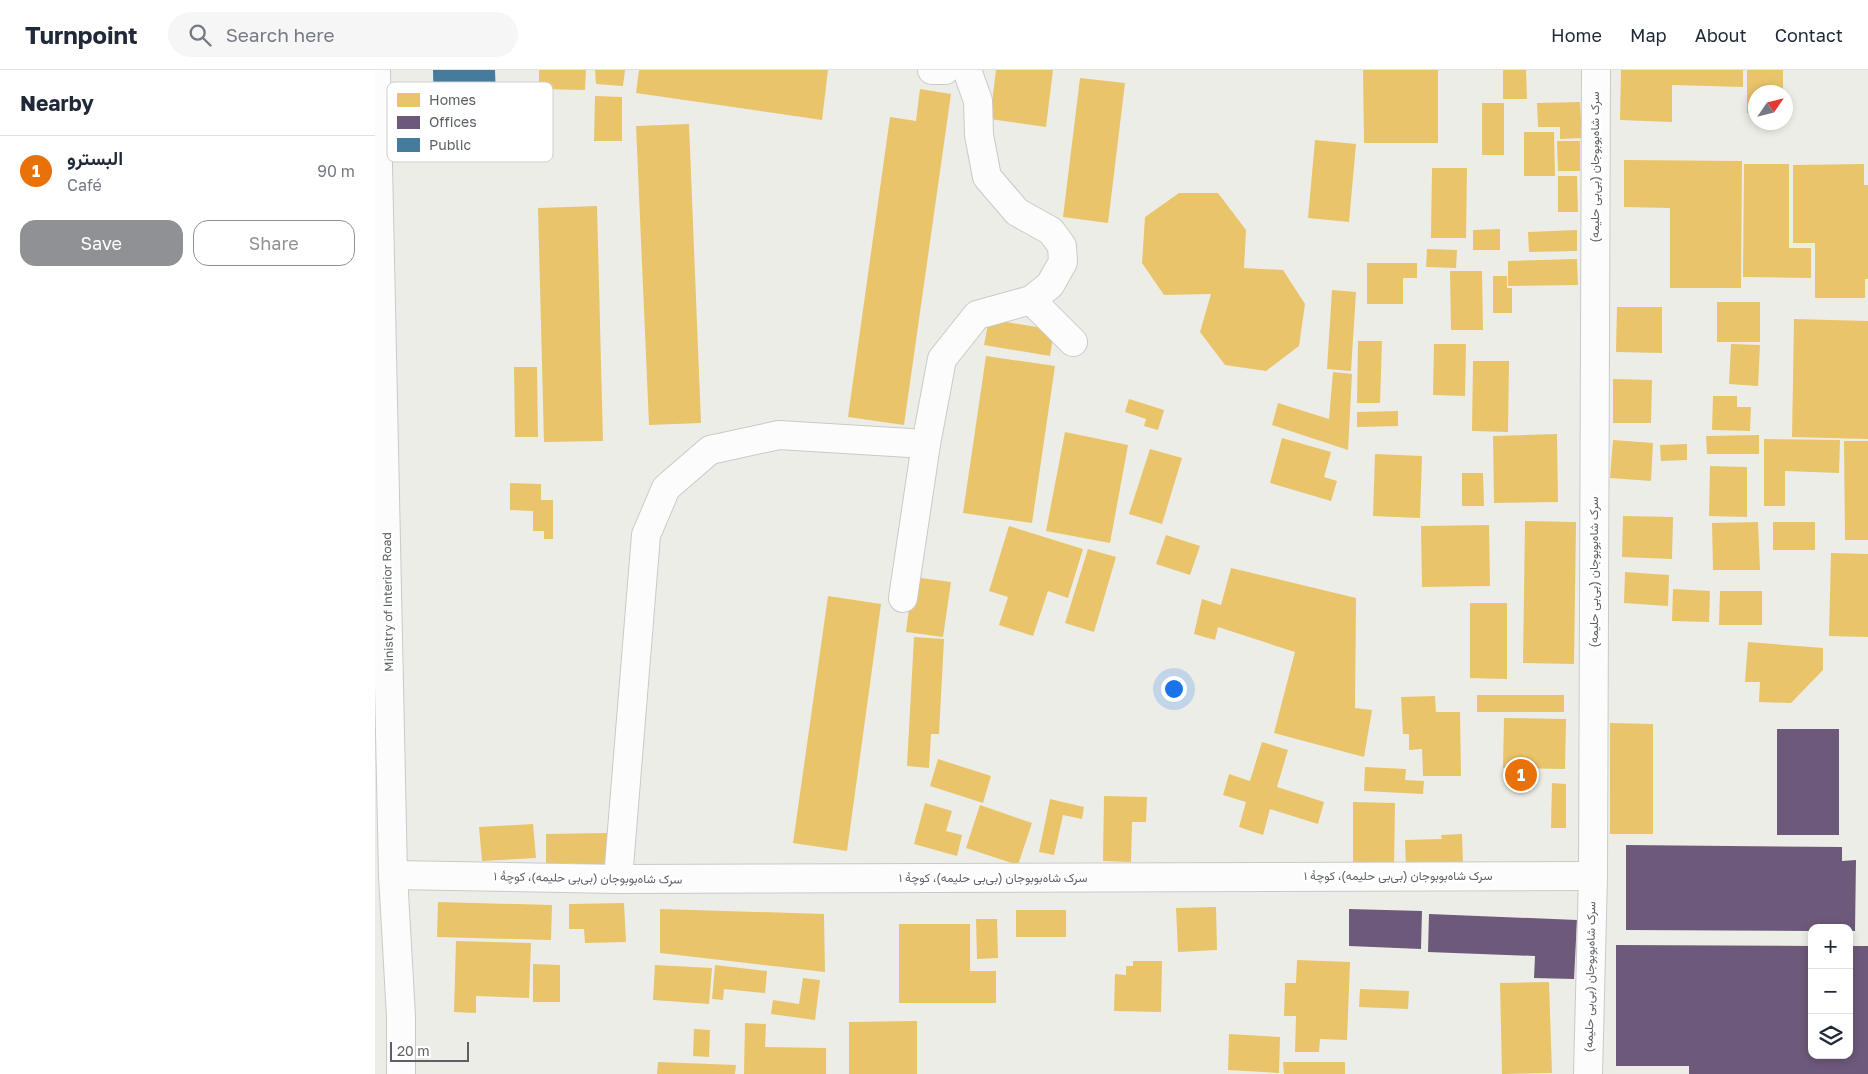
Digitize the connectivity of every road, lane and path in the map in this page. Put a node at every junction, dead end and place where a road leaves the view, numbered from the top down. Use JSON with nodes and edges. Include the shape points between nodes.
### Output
{"nodes":[{"id":1,"x":376,"y":70,"type":"edge"},
{"id":2,"x":932,"y":70,"type":"edge"},
{"id":3,"x":945,"y":70,"type":"edge"},
{"id":4,"x":967,"y":70,"type":"edge"},
{"id":5,"x":1596,"y":70,"type":"edge"},
{"id":6,"x":377,"y":173,"type":"edge"},
{"id":7,"x":1031,"y":300,"type":"junction"},
{"id":8,"x":1073,"y":342,"type":"dead end"},
{"id":9,"x":926,"y":444,"type":"junction"},
{"id":10,"x":380,"y":496,"type":"edge"},
{"id":11,"x":903,"y":598,"type":"dead end"},
{"id":12,"x":393,"y":874,"type":"junction"},
{"id":13,"x":1593,"y":876,"type":"junction"},
{"id":14,"x":617,"y":879,"type":"junction"},
{"id":15,"x":401,"y":1074,"type":"edge"},
{"id":16,"x":1588,"y":1074,"type":"edge"}],
"edges":[{"from":1,"to":6,"type":"street","name":"Ministry of Interior Road"},
{"from":2,"to":3,"type":"street"},
{"from":4,"to":7,"type":"street","via":[[978,102],[979,135],[987,177],[1017,212],[1051,231],[1062,246],[1063,262],[1050,285]]},
{"from":5,"to":13,"type":"street","name":"سرک شاه‌بوبوجان (بی‌بی حلیمه)"},
{"from":6,"to":10,"type":"street","name":"Ministry of Interior Road"},
{"from":7,"to":8,"type":"street"},
{"from":7,"to":9,"type":"street","via":[[977,315],[942,359]]},
{"from":9,"to":11,"type":"street"},
{"from":9,"to":14,"type":"street","via":[[779,435],[710,450],[666,488],[646,535]]},
{"from":10,"to":12,"type":"street","name":"Ministry of Interior Road"},
{"from":12,"to":14,"type":"street","name":"سرک شاه‌بوبوجان (بی‌بی حلیمه)، کوچۀ ۱"},
{"from":12,"to":15,"type":"street","name":"Ministry of Interior Road"},
{"from":13,"to":14,"type":"street","name":"سرک شاه‌بوبوجان (بی‌بی حلیمه)، کوچۀ ۱"},
{"from":13,"to":16,"type":"street","name":"سرک شاه‌بوبوجان (بی‌بی حلیمه)"}]}
